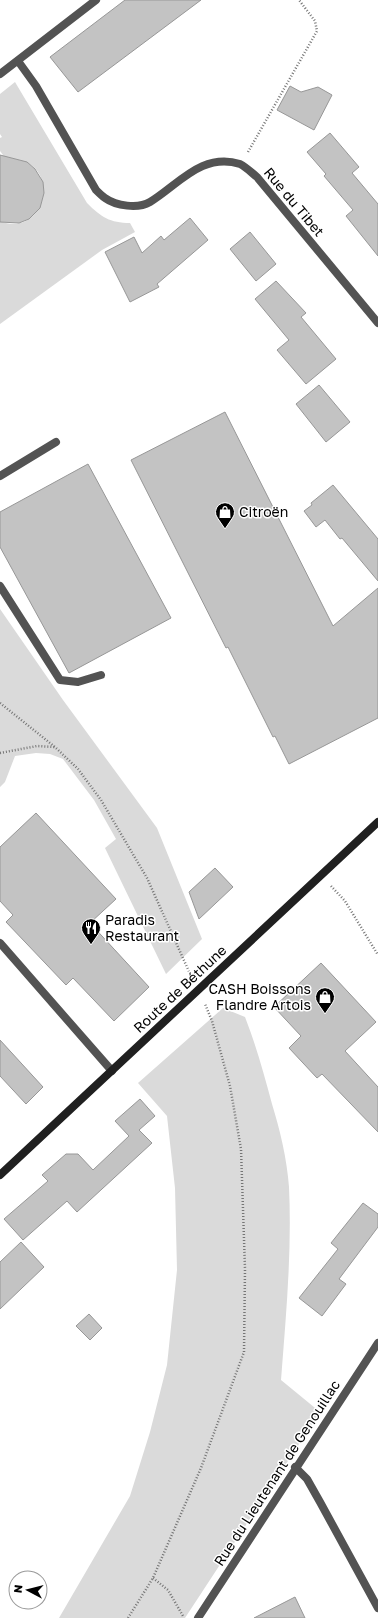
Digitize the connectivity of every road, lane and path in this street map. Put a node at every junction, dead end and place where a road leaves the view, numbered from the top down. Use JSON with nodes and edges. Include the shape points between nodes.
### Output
{"nodes":[{"id":1,"x":96,"y":0,"type":"edge"},
{"id":2,"x":300,"y":0,"type":"edge"},
{"id":3,"x":18,"y":61,"type":"junction"},
{"id":4,"x":0,"y":74,"type":"edge"},
{"id":5,"x":241,"y":165,"type":"junction"},
{"id":6,"x":378,"y":323,"type":"edge"},
{"id":7,"x":56,"y":442,"type":"dead end"},
{"id":8,"x":0,"y":476,"type":"edge"},
{"id":9,"x":0,"y":586,"type":"edge"},
{"id":10,"x":101,"y":675,"type":"dead end"},
{"id":11,"x":0,"y":703,"type":"edge"},
{"id":12,"x":55,"y":747,"type":"junction"},
{"id":13,"x":0,"y":753,"type":"edge"},
{"id":14,"x":378,"y":822,"type":"edge"},
{"id":15,"x":320,"y":876,"type":"junction"},
{"id":16,"x":0,"y":943,"type":"edge"},
{"id":17,"x":378,"y":955,"type":"edge"},
{"id":18,"x":197,"y":991,"type":"junction"},
{"id":19,"x":112,"y":1071,"type":"junction"},
{"id":20,"x":0,"y":1175,"type":"edge"},
{"id":21,"x":378,"y":1343,"type":"edge"},
{"id":22,"x":296,"y":1467,"type":"junction"},
{"id":23,"x":153,"y":1578,"type":"junction"},
{"id":24,"x":378,"y":1608,"type":"edge"},
{"id":25,"x":128,"y":1618,"type":"edge"},
{"id":26,"x":184,"y":1618,"type":"edge"},
{"id":27,"x":198,"y":1618,"type":"edge"}],
"edges":[{"from":1,"to":3,"type":"street"},
{"from":2,"to":5,"type":"path","via":[[315,21],[317,30]]},
{"from":3,"to":4,"type":"street"},
{"from":3,"to":5,"type":"street","name":"Rue du Tibet","via":[[36,86],[96,190],[106,199],[137,206],[149,202],[192,170],[205,164],[228,161]]},
{"from":5,"to":6,"type":"street","name":"Rue du Tibet","via":[[257,176]]},
{"from":7,"to":8,"type":"street"},
{"from":9,"to":10,"type":"street","via":[[60,680],[78,682]]},
{"from":11,"to":12,"type":"path"},
{"from":12,"to":13,"type":"path","via":[[36,746]]},
{"from":12,"to":18,"type":"path","via":[[78,769],[101,800],[147,878]]},
{"from":14,"to":15,"type":"main road","name":"Route de Béthune"},
{"from":15,"to":17,"type":"path","via":[[345,901]]},
{"from":15,"to":18,"type":"main road","name":"Route de Béthune"},
{"from":16,"to":19,"type":"street"},
{"from":18,"to":19,"type":"main road","name":"Route de Béthune"},
{"from":18,"to":23,"type":"path","via":[[209,1012],[230,1086],[241,1149],[245,1269],[244,1352],[201,1468]]},
{"from":19,"to":20,"type":"main road","name":"Route de Béthune"},
{"from":21,"to":22,"type":"street","name":"Rue du Lieutenant de Genouillac"},
{"from":22,"to":24,"type":"street","via":[[307,1478]]},
{"from":22,"to":27,"type":"street","name":"Rue du Lieutenant de Genouillac"},
{"from":23,"to":25,"type":"path"},
{"from":23,"to":26,"type":"path","via":[[168,1590]]}]}
